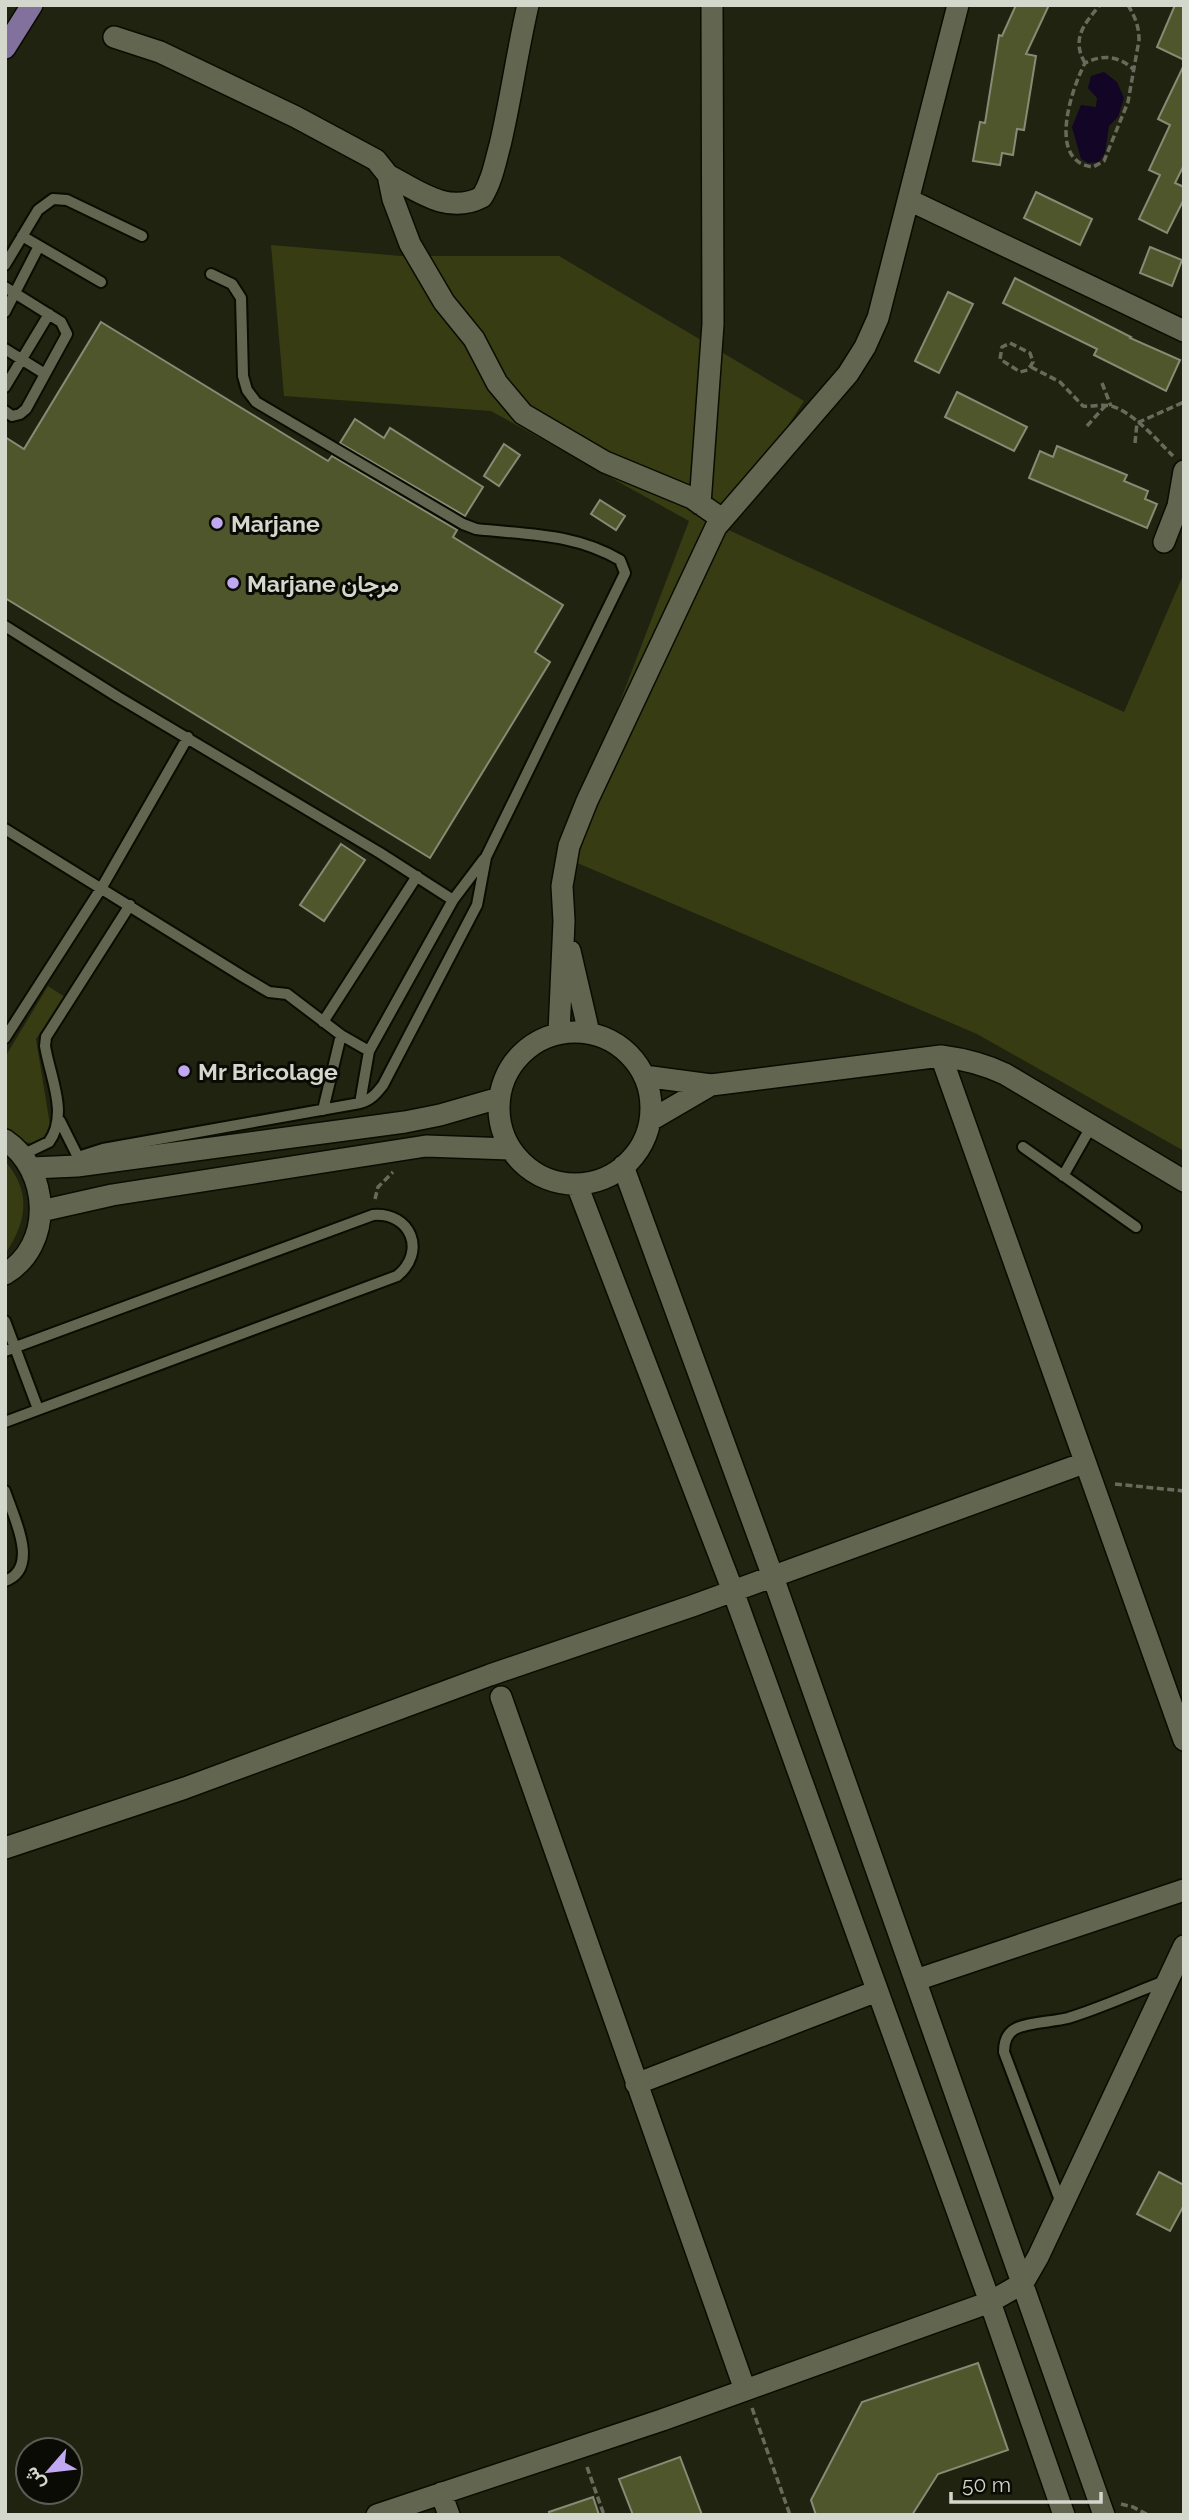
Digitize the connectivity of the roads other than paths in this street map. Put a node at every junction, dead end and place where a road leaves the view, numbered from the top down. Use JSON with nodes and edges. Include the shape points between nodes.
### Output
{"nodes":[{"id":1,"x":32,"y":5,"type":"edge"},
{"id":2,"x":528,"y":5,"type":"edge"},
{"id":3,"x":712,"y":5,"type":"edge"},
{"id":4,"x":958,"y":5,"type":"edge"},
{"id":5,"x":114,"y":37,"type":"dead end"},
{"id":6,"x":5,"y":48,"type":"edge"},
{"id":7,"x":387,"y":175,"type":"junction"},
{"id":8,"x":909,"y":200,"type":"junction"},
{"id":9,"x":22,"y":236,"type":"junction"},
{"id":10,"x":142,"y":236,"type":"dead end"},
{"id":11,"x":39,"y":246,"type":"junction"},
{"id":12,"x":5,"y":265,"type":"edge"},
{"id":13,"x":211,"y":274,"type":"dead end"},
{"id":14,"x":101,"y":282,"type":"dead end"},
{"id":15,"x":5,"y":287,"type":"edge"},
{"id":16,"x":16,"y":294,"type":"junction"},
{"id":17,"x":5,"y":312,"type":"edge"},
{"id":18,"x":49,"y":314,"type":"junction"},
{"id":19,"x":1184,"y":331,"type":"edge"},
{"id":20,"x":5,"y":348,"type":"edge"},
{"id":21,"x":22,"y":359,"type":"junction"},
{"id":22,"x":46,"y":374,"type":"junction"},
{"id":23,"x":5,"y":387,"type":"edge"},
{"id":24,"x":5,"y":411,"type":"edge"},
{"id":25,"x":1180,"y":465,"type":"edge"},
{"id":26,"x":700,"y":504,"type":"junction"},
{"id":27,"x":722,"y":519,"type":"junction"},
{"id":28,"x":1164,"y":542,"type":"dead end"},
{"id":29,"x":5,"y":626,"type":"edge"},
{"id":30,"x":188,"y":737,"type":"junction"},
{"id":31,"x":5,"y":830,"type":"edge"},
{"id":32,"x":486,"y":857,"type":"junction"},
{"id":33,"x":417,"y":876,"type":"junction"},
{"id":34,"x":102,"y":887,"type":"junction"},
{"id":35,"x":453,"y":900,"type":"junction"},
{"id":36,"x":130,"y":905,"type":"junction"},
{"id":37,"x":564,"y":921,"type":"junction"},
{"id":38,"x":323,"y":1022,"type":"junction"},
{"id":39,"x":589,"y":1033,"type":"junction"},
{"id":40,"x":559,"y":1034,"type":"junction"},
{"id":41,"x":341,"y":1035,"type":"junction"},
{"id":42,"x":5,"y":1038,"type":"edge"},
{"id":43,"x":369,"y":1051,"type":"junction"},
{"id":44,"x":941,"y":1056,"type":"junction"},
{"id":45,"x":644,"y":1076,"type":"junction"},
{"id":46,"x":711,"y":1085,"type":"junction"},
{"id":47,"x":499,"y":1098,"type":"junction"},
{"id":48,"x":360,"y":1103,"type":"junction"},
{"id":49,"x":323,"y":1110,"type":"junction"},
{"id":50,"x":59,"y":1118,"type":"junction"},
{"id":51,"x":650,"y":1120,"type":"junction"},
{"id":52,"x":1092,"y":1125,"type":"junction"},
{"id":53,"x":5,"y":1140,"type":"edge"},
{"id":54,"x":1023,"y":1147,"type":"dead end"},
{"id":55,"x":510,"y":1149,"type":"junction"},
{"id":56,"x":77,"y":1161,"type":"junction"},
{"id":57,"x":27,"y":1162,"type":"junction"},
{"id":58,"x":623,"y":1166,"type":"junction"},
{"id":59,"x":1063,"y":1176,"type":"junction"},
{"id":60,"x":1184,"y":1181,"type":"edge"},
{"id":61,"x":577,"y":1185,"type":"junction"},
{"id":62,"x":41,"y":1211,"type":"junction"},
{"id":63,"x":1136,"y":1227,"type":"dead end"},
{"id":64,"x":5,"y":1274,"type":"edge"},
{"id":65,"x":5,"y":1321,"type":"edge"},
{"id":66,"x":10,"y":1349,"type":"edge"},
{"id":67,"x":38,"y":1409,"type":"junction"},
{"id":68,"x":5,"y":1422,"type":"edge"},
{"id":69,"x":1084,"y":1464,"type":"junction"},
{"id":70,"x":5,"y":1491,"type":"edge"},
{"id":71,"x":773,"y":1577,"type":"junction"},
{"id":72,"x":5,"y":1581,"type":"edge"},
{"id":73,"x":733,"y":1591,"type":"junction"},
{"id":74,"x":501,"y":1697,"type":"dead end"},
{"id":75,"x":1184,"y":1740,"type":"edge"},
{"id":76,"x":5,"y":1848,"type":"edge"},
{"id":77,"x":1184,"y":1890,"type":"edge"},
{"id":78,"x":1184,"y":1946,"type":"edge"},
{"id":79,"x":1169,"y":1979,"type":"junction"},
{"id":80,"x":916,"y":1980,"type":"junction"},
{"id":81,"x":877,"y":1991,"type":"junction"},
{"id":82,"x":636,"y":2084,"type":"junction"},
{"id":83,"x":1061,"y":2203,"type":"junction"},
{"id":84,"x":1023,"y":2283,"type":"junction"},
{"id":85,"x":990,"y":2302,"type":"junction"},
{"id":86,"x":745,"y":2390,"type":"junction"},
{"id":87,"x":441,"y":2493,"type":"junction"},
{"id":88,"x":1103,"y":2512,"type":"edge"},
{"id":89,"x":387,"y":2513,"type":"edge"},
{"id":90,"x":449,"y":2515,"type":"edge"},
{"id":91,"x":1064,"y":2515,"type":"edge"}],
"edges":[{"from":1,"to":6,"type":"main road"},
{"from":2,"to":7,"type":"street","via":[[509,106],[489,186],[482,197],[445,204]]},
{"from":3,"to":26,"type":"street","via":[[713,324]]},
{"from":4,"to":8,"type":"street"},
{"from":5,"to":7,"type":"street","via":[[160,51],[296,117],[376,160]]},
{"from":7,"to":26,"type":"street","via":[[410,244],[444,302],[474,339],[496,383],[523,414],[605,462]]},
{"from":8,"to":19,"type":"street"},
{"from":8,"to":27,"type":"street","via":[[866,347],[848,374]]},
{"from":9,"to":10,"type":"lane","via":[[43,205],[60,198]]},
{"from":9,"to":11,"type":"lane"},
{"from":9,"to":12,"type":"lane"},
{"from":11,"to":14,"type":"lane"},
{"from":11,"to":16,"type":"lane"},
{"from":13,"to":32,"type":"lane","via":[[232,284],[241,298],[243,376],[256,402],[463,524],[572,539],[620,560],[625,573]]},
{"from":15,"to":16,"type":"lane"},
{"from":16,"to":17,"type":"lane"},
{"from":16,"to":18,"type":"lane"},
{"from":18,"to":21,"type":"lane"},
{"from":18,"to":22,"type":"lane","via":[[64,325],[67,334]]},
{"from":20,"to":21,"type":"lane"},
{"from":21,"to":22,"type":"lane"},
{"from":21,"to":23,"type":"lane"},
{"from":22,"to":24,"type":"lane","via":[[26,408],[12,415]]},
{"from":25,"to":28,"type":"street","via":[[1178,506]]},
{"from":26,"to":27,"type":"street"},
{"from":27,"to":37,"type":"street","via":[[587,801],[562,886]]},
{"from":29,"to":30,"type":"lane"},
{"from":30,"to":33,"type":"lane"},
{"from":30,"to":34,"type":"lane"},
{"from":31,"to":34,"type":"lane"},
{"from":32,"to":35,"type":"lane"},
{"from":32,"to":48,"type":"lane","via":[[477,905],[383,1085]]},
{"from":33,"to":35,"type":"lane"},
{"from":33,"to":38,"type":"lane"},
{"from":34,"to":36,"type":"lane"},
{"from":34,"to":42,"type":"lane"},
{"from":35,"to":43,"type":"lane"},
{"from":36,"to":38,"type":"lane","via":[[269,992],[287,994]]},
{"from":36,"to":50,"type":"lane","via":[[46,1037]]},
{"from":37,"to":39,"type":"street"},
{"from":37,"to":40,"type":"street"},
{"from":38,"to":41,"type":"lane"},
{"from":39,"to":40,"type":"street"},
{"from":39,"to":45,"type":"street","via":[[633,1059]]},
{"from":40,"to":47,"type":"street","via":[[523,1052],[506,1073]]},
{"from":41,"to":43,"type":"lane"},
{"from":41,"to":49,"type":"lane"},
{"from":43,"to":48,"type":"lane"},
{"from":44,"to":46,"type":"street"},
{"from":44,"to":52,"type":"street","via":[[991,1067]]},
{"from":44,"to":69,"type":"street"},
{"from":45,"to":46,"type":"street"},
{"from":45,"to":51,"type":"street","via":[[651,1101]]},
{"from":46,"to":51,"type":"street"},
{"from":47,"to":55,"type":"street","via":[[502,1131]]},
{"from":47,"to":56,"type":"street","via":[[405,1122]]},
{"from":48,"to":49,"type":"lane"},
{"from":49,"to":56,"type":"lane","via":[[103,1149]]},
{"from":50,"to":56,"type":"lane"},
{"from":50,"to":57,"type":"lane","via":[[50,1142]]},
{"from":51,"to":58,"type":"street","via":[[638,1151]]},
{"from":52,"to":59,"type":"lane"},
{"from":52,"to":60,"type":"street"},
{"from":53,"to":57,"type":"street"},
{"from":54,"to":59,"type":"lane"},
{"from":55,"to":61,"type":"street","via":[[528,1169],[546,1179]]},
{"from":55,"to":62,"type":"street","via":[[426,1146],[112,1195]]},
{"from":56,"to":57,"type":"street"},
{"from":57,"to":62,"type":"street","via":[[40,1189]]},
{"from":58,"to":61,"type":"street","via":[[612,1176]]},
{"from":58,"to":71,"type":"street"},
{"from":59,"to":63,"type":"lane"},
{"from":61,"to":73,"type":"street"},
{"from":62,"to":64,"type":"street","via":[[27,1254]]},
{"from":65,"to":66,"type":"lane"},
{"from":66,"to":67,"type":"lane"},
{"from":66,"to":67,"type":"lane","via":[[373,1215],[400,1221],[411,1236],[412,1254],[397,1276]]},
{"from":67,"to":68,"type":"lane"},
{"from":69,"to":71,"type":"street"},
{"from":69,"to":75,"type":"street"},
{"from":70,"to":72,"type":"lane","via":[[24,1548],[23,1565]]},
{"from":71,"to":73,"type":"street"},
{"from":71,"to":80,"type":"street"},
{"from":73,"to":76,"type":"street"},
{"from":73,"to":81,"type":"street"},
{"from":74,"to":82,"type":"street"},
{"from":77,"to":80,"type":"street"},
{"from":78,"to":79,"type":"street"},
{"from":79,"to":83,"type":"street"},
{"from":79,"to":83,"type":"lane","via":[[1085,2012],[1024,2026],[1008,2035],[1004,2043]]},
{"from":80,"to":84,"type":"street"},
{"from":81,"to":82,"type":"street"},
{"from":81,"to":85,"type":"street"},
{"from":82,"to":86,"type":"street"},
{"from":83,"to":84,"type":"street"},
{"from":84,"to":85,"type":"street"},
{"from":84,"to":88,"type":"street"},
{"from":85,"to":86,"type":"street"},
{"from":85,"to":91,"type":"street"},
{"from":86,"to":87,"type":"street"},
{"from":87,"to":89,"type":"street"},
{"from":87,"to":90,"type":"street"}]}
